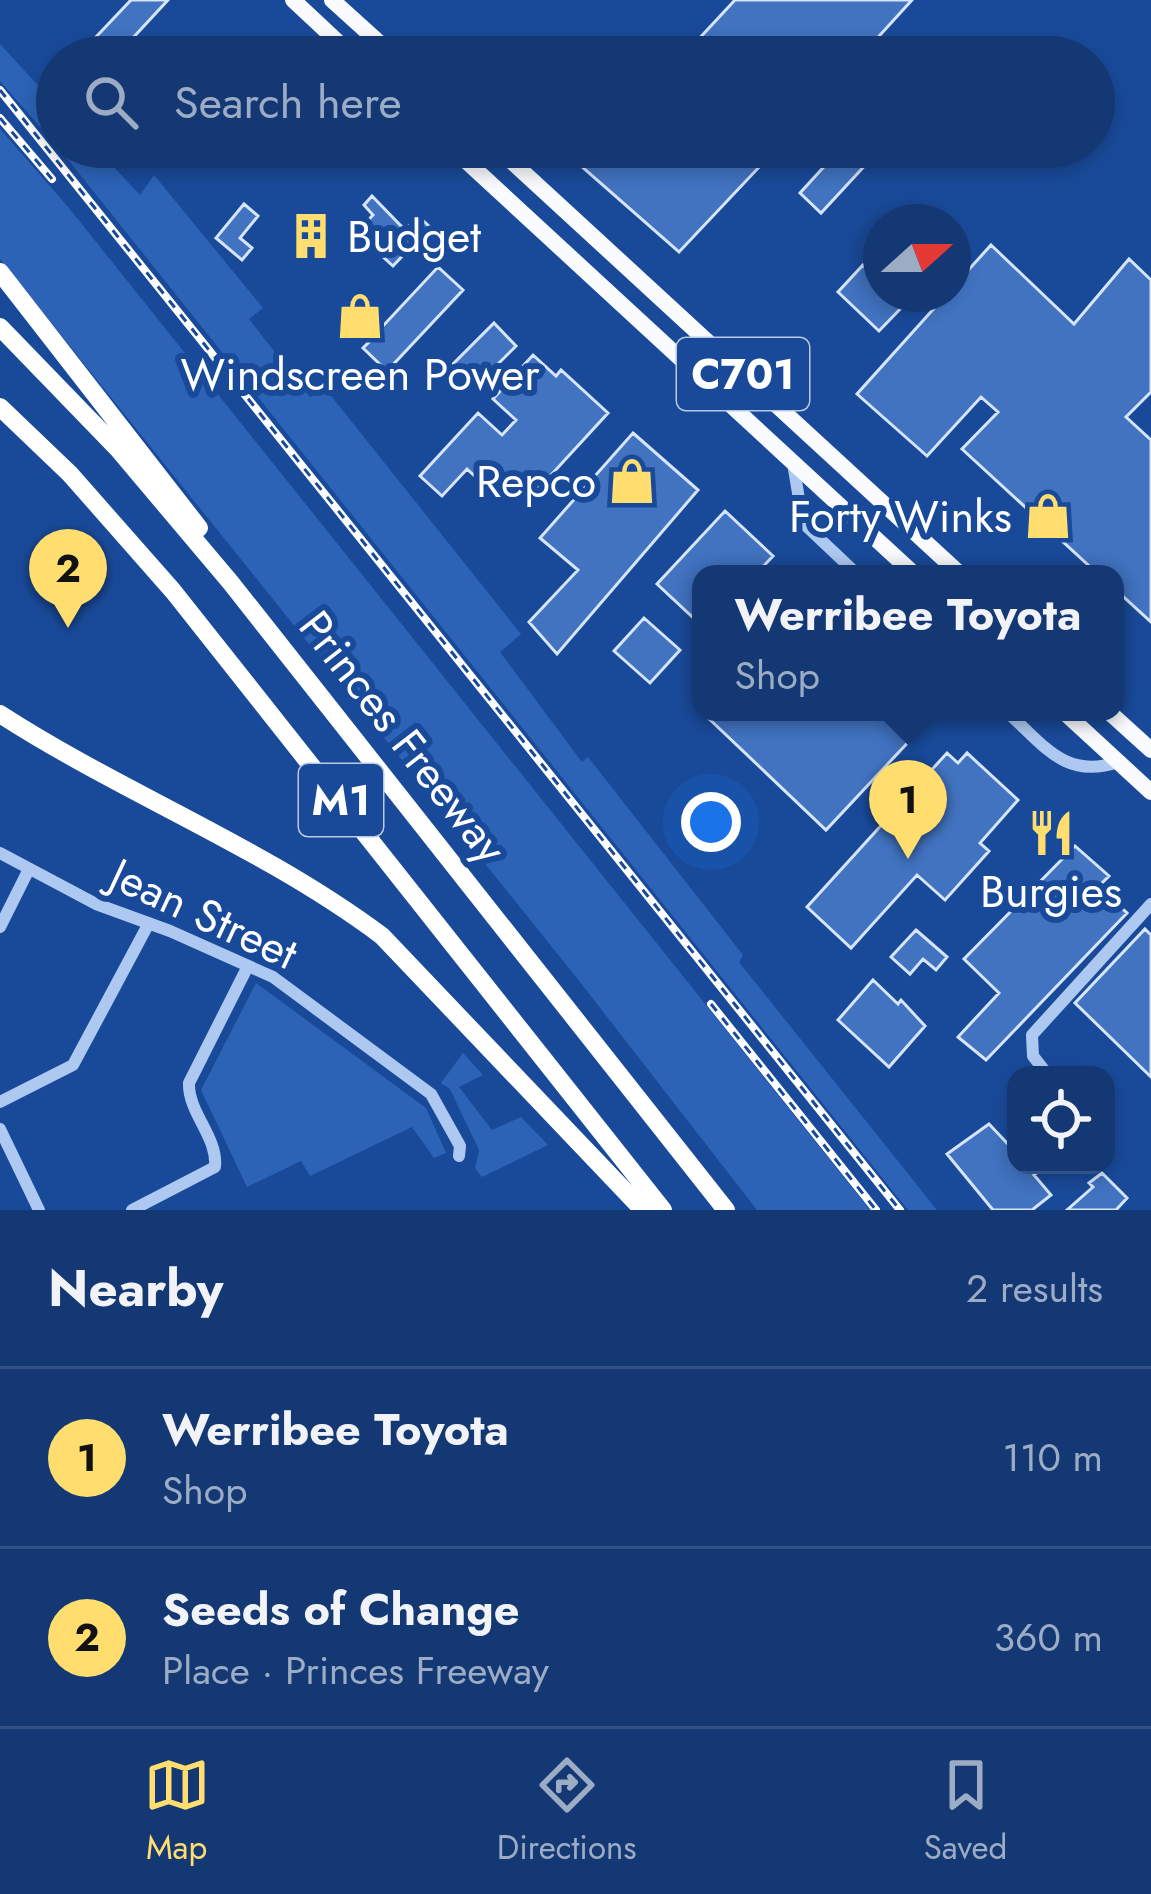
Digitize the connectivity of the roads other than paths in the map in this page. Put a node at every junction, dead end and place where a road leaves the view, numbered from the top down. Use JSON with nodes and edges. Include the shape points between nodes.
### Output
{"nodes":[{"id":1,"x":293,"y":0,"type":"edge"},
{"id":2,"x":332,"y":0,"type":"edge"},
{"id":3,"x":332,"y":36,"type":"edge"},
{"id":4,"x":372,"y":36,"type":"edge"},
{"id":5,"x":474,"y":168,"type":"edge"},
{"id":6,"x":519,"y":168,"type":"edge"},
{"id":7,"x":526,"y":174,"type":"junction"},
{"id":8,"x":506,"y":198,"type":"junction"},
{"id":9,"x":0,"y":272,"type":"edge"},
{"id":10,"x":0,"y":282,"type":"edge"},
{"id":11,"x":28,"y":310,"type":"junction"},
{"id":12,"x":0,"y":327,"type":"edge"},
{"id":13,"x":698,"y":333,"type":"junction"},
{"id":14,"x":678,"y":356,"type":"junction"},
{"id":15,"x":744,"y":375,"type":"junction"},
{"id":16,"x":723,"y":398,"type":"junction"},
{"id":17,"x":0,"y":407,"type":"edge"},
{"id":18,"x":794,"y":463,"type":"junction"},
{"id":19,"x":893,"y":513,"type":"junction"},
{"id":20,"x":873,"y":536,"type":"junction"},
{"id":21,"x":847,"y":565,"type":"edge"},
{"id":22,"x":904,"y":565,"type":"edge"},
{"id":23,"x":950,"y":565,"type":"edge"},
{"id":24,"x":304,"y":673,"type":"junction"},
{"id":25,"x":0,"y":714,"type":"edge"},
{"id":26,"x":1018,"y":721,"type":"edge"},
{"id":27,"x":1074,"y":721,"type":"edge"},
{"id":28,"x":1122,"y":721,"type":"edge"},
{"id":29,"x":1147,"y":739,"type":"edge"},
{"id":30,"x":1118,"y":762,"type":"junction"},
{"id":31,"x":1151,"y":792,"type":"edge"},
{"id":32,"x":0,"y":853,"type":"edge"},
{"id":33,"x":29,"y":869,"type":"junction"},
{"id":34,"x":1151,"y":904,"type":"edge"},
{"id":35,"x":149,"y":923,"type":"junction"},
{"id":36,"x":0,"y":927,"type":"edge"},
{"id":37,"x":248,"y":966,"type":"junction"},
{"id":38,"x":1041,"y":1066,"type":"edge"},
{"id":39,"x":0,"y":1102,"type":"edge"},
{"id":40,"x":0,"y":1129,"type":"edge"},
{"id":41,"x":460,"y":1156,"type":"dead end"},
{"id":42,"x":39,"y":1210,"type":"edge"},
{"id":43,"x":132,"y":1210,"type":"edge"},
{"id":44,"x":643,"y":1210,"type":"edge"},
{"id":45,"x":664,"y":1210,"type":"edge"},
{"id":46,"x":726,"y":1210,"type":"edge"}],
"edges":[{"from":1,"to":3,"type":"main road"},
{"from":2,"to":4,"type":"main road"},
{"from":5,"to":8,"type":"main road","number":"C701"},
{"from":6,"to":7,"type":"main road","number":"C701"},
{"from":7,"to":8,"type":"main road"},
{"from":7,"to":13,"type":"main road","number":"C701"},
{"from":8,"to":14,"type":"main road","number":"C701"},
{"from":9,"to":11,"type":"highway"},
{"from":10,"to":11,"type":"highway"},
{"from":11,"to":24,"type":"highway"},
{"from":12,"to":24,"type":"highway","name":"Princes Freeway","number":"M1","via":[[118,449]]},
{"from":13,"to":14,"type":"main road"},
{"from":13,"to":15,"type":"main road","number":"C701"},
{"from":14,"to":16,"type":"main road","number":"C701"},
{"from":15,"to":16,"type":"main road"},
{"from":15,"to":19,"type":"main road","number":"C701"},
{"from":16,"to":18,"type":"main road","number":"C701"},
{"from":17,"to":45,"type":"highway","name":"Princes Freeway","number":"M1","via":[[172,591]]},
{"from":18,"to":20,"type":"main road","number":"C701"},
{"from":18,"to":21,"type":"street","via":[[803,523]]},
{"from":19,"to":20,"type":"main road"},
{"from":19,"to":23,"type":"main road","number":"C701"},
{"from":20,"to":22,"type":"main road","number":"C701"},
{"from":24,"to":46,"type":"highway","name":"Princes Freeway","number":"M1"},
{"from":25,"to":44,"type":"highway","via":[[269,862],[382,935]]},
{"from":26,"to":30,"type":"street","via":[[1072,766]]},
{"from":27,"to":30,"type":"main road"},
{"from":28,"to":29,"type":"main road"},
{"from":29,"to":30,"type":"main road"},
{"from":30,"to":31,"type":"main road"},
{"from":32,"to":33,"type":"street","name":"Jean Street"},
{"from":33,"to":35,"type":"street","name":"Jean Street"},
{"from":33,"to":36,"type":"street"},
{"from":34,"to":38,"type":"street","via":[[1032,1035]]},
{"from":35,"to":37,"type":"street","name":"Jean Street"},
{"from":35,"to":39,"type":"street","via":[[73,1065]]},
{"from":37,"to":41,"type":"street","name":"Jean Street","via":[[431,1094]]},
{"from":37,"to":43,"type":"street","via":[[189,1083],[215,1167]]},
{"from":40,"to":42,"type":"street"}]}
